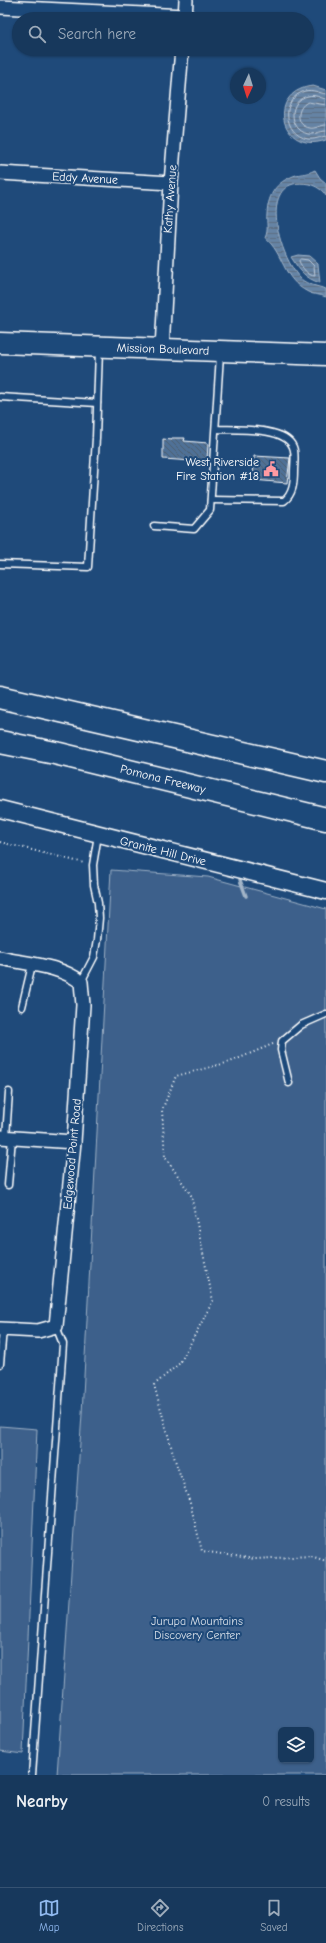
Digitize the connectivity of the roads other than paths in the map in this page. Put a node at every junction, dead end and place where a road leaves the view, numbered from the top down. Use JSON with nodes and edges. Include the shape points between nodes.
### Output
{"nodes":[{"id":1,"x":186,"y":0,"type":"edge"},
{"id":2,"x":0,"y":7,"type":"edge"},
{"id":3,"x":92,"y":12,"type":"edge"},
{"id":4,"x":185,"y":12,"type":"edge"},
{"id":5,"x":181,"y":56,"type":"edge"},
{"id":6,"x":0,"y":173,"type":"edge"},
{"id":7,"x":171,"y":183,"type":"junction"},
{"id":8,"x":0,"y":343,"type":"edge"},
{"id":9,"x":99,"y":346,"type":"junction"},
{"id":10,"x":162,"y":349,"type":"junction"},
{"id":11,"x":220,"y":351,"type":"junction"},
{"id":12,"x":326,"y":355,"type":"edge"},
{"id":13,"x":0,"y":397,"type":"edge"},
{"id":14,"x":97,"y":403,"type":"junction"},
{"id":15,"x":216,"y":428,"type":"junction"},
{"id":16,"x":211,"y":500,"type":"junction"},
{"id":17,"x":154,"y":526,"type":"dead end"},
{"id":18,"x":0,"y":564,"type":"edge"},
{"id":19,"x":0,"y":697,"type":"edge"},
{"id":20,"x":0,"y":742,"type":"edge"},
{"id":21,"x":326,"y":772,"type":"edge"},
{"id":22,"x":0,"y":809,"type":"edge"},
{"id":23,"x":326,"y":819,"type":"edge"},
{"id":24,"x":98,"y":834,"type":"junction"},
{"id":25,"x":326,"y":891,"type":"edge"},
{"id":26,"x":0,"y":958,"type":"edge"},
{"id":27,"x":32,"y":965,"type":"junction"},
{"id":28,"x":81,"y":982,"type":"junction"},
{"id":29,"x":22,"y":1007,"type":"dead end"},
{"id":30,"x":326,"y":1014,"type":"edge"},
{"id":31,"x":289,"y":1083,"type":"dead end"},
{"id":32,"x":9,"y":1092,"type":"dead end"},
{"id":33,"x":6,"y":1137,"type":"edge"},
{"id":34,"x":74,"y":1142,"type":"junction"},
{"id":35,"x":8,"y":1185,"type":"dead end"},
{"id":36,"x":56,"y":1326,"type":"junction"},
{"id":37,"x":1,"y":1329,"type":"edge"},
{"id":38,"x":0,"y":1364,"type":"edge"},
{"id":39,"x":32,"y":1775,"type":"edge"}],
"edges":[{"from":1,"to":4,"type":"street"},
{"from":2,"to":3,"type":"street"},
{"from":5,"to":7,"type":"street","name":"Kathy Avenue"},
{"from":6,"to":7,"type":"street","name":"Eddy Avenue"},
{"from":7,"to":10,"type":"street","name":"Kathy Avenue"},
{"from":8,"to":9,"type":"main road","name":"Mission Boulevard"},
{"from":9,"to":10,"type":"main road","name":"Mission Boulevard"},
{"from":9,"to":14,"type":"lane"},
{"from":10,"to":11,"type":"main road","name":"Mission Boulevard"},
{"from":11,"to":12,"type":"main road","name":"Mission Boulevard"},
{"from":11,"to":15,"type":"lane"},
{"from":13,"to":14,"type":"lane"},
{"from":14,"to":18,"type":"lane","via":[[88,567]]},
{"from":15,"to":16,"type":"lane"},
{"from":15,"to":16,"type":"lane","via":[[273,432],[287,439],[293,446],[294,481],[289,498],[284,501]]},
{"from":16,"to":17,"type":"lane","via":[[210,510],[194,529]]},
{"from":19,"to":21,"type":"highway"},
{"from":20,"to":23,"type":"highway","name":"Pomona Freeway"},
{"from":22,"to":24,"type":"street","name":"Granite Hill Drive"},
{"from":24,"to":25,"type":"street","name":"Granite Hill Drive"},
{"from":24,"to":28,"type":"lane","via":[[94,865],[99,918],[98,940],[94,957]]},
{"from":26,"to":27,"type":"street"},
{"from":27,"to":28,"type":"street","via":[[64,971]]},
{"from":27,"to":29,"type":"lane"},
{"from":28,"to":34,"type":"street","name":"Edgewood Point Road","via":[[83,1005]]},
{"from":30,"to":31,"type":"lane","via":[[301,1025],[282,1041],[280,1050]]},
{"from":32,"to":33,"type":"lane"},
{"from":33,"to":34,"type":"street"},
{"from":33,"to":35,"type":"lane"},
{"from":34,"to":36,"type":"street","name":"Edgewood Point Road"},
{"from":36,"to":37,"type":"street","via":[[38,1331]]},
{"from":36,"to":39,"type":"lane","via":[[63,1344]]},
{"from":37,"to":38,"type":"lane"}]}
